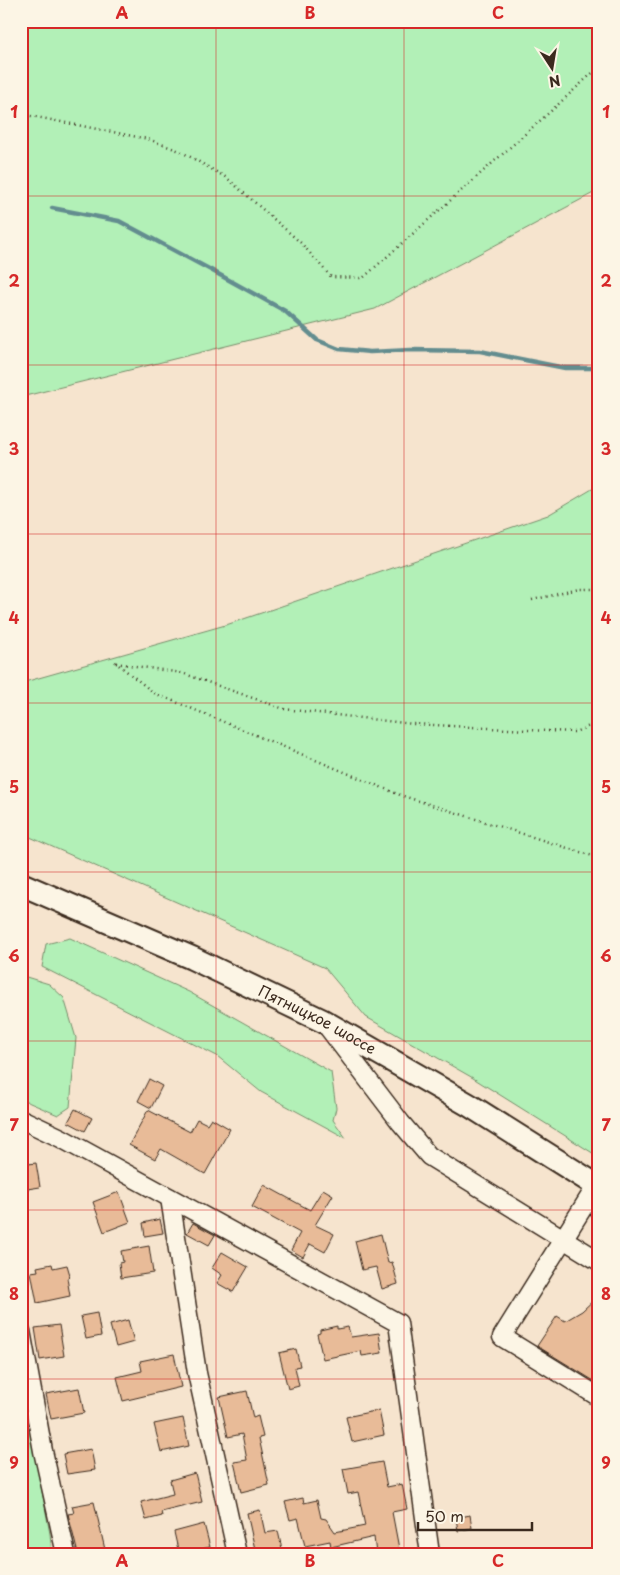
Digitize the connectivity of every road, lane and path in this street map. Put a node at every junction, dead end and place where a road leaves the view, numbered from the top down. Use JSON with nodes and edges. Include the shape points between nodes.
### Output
{"nodes":[{"id":1,"x":599,"y":67,"type":"edge"},
{"id":2,"x":21,"y":114,"type":"edge"},
{"id":3,"x":599,"y":589,"type":"edge"},
{"id":4,"x":532,"y":600,"type":"dead end"},
{"id":5,"x":599,"y":722,"type":"edge"},
{"id":6,"x":599,"y":858,"type":"edge"},
{"id":7,"x":21,"y":884,"type":"edge"},
{"id":8,"x":323,"y":1021,"type":"junction"},
{"id":9,"x":21,"y":1118,"type":"edge"},
{"id":10,"x":598,"y":1186,"type":"edge"},
{"id":11,"x":170,"y":1198,"type":"junction"},
{"id":12,"x":563,"y":1238,"type":"junction"},
{"id":13,"x":599,"y":1261,"type":"edge"},
{"id":14,"x":21,"y":1331,"type":"edge"},
{"id":15,"x":599,"y":1397,"type":"edge"},
{"id":16,"x":66,"y":1554,"type":"edge"},
{"id":17,"x":237,"y":1554,"type":"edge"},
{"id":18,"x":430,"y":1554,"type":"edge"}],
"edges":[{"from":1,"to":2,"type":"path","via":[[363,278],[332,277],[301,243],[227,178],[180,151],[148,139]]},
{"from":3,"to":4,"type":"path","via":[[579,589]]},
{"from":5,"to":6,"type":"path","via":[[575,732],[413,724],[284,709],[182,673],[115,662],[154,693],[400,795]]},
{"from":7,"to":8,"type":"main road","name":"Пятницкое шоссе","via":[[192,958]]},
{"from":8,"to":10,"type":"main road","name":"Пятницкое шоссе","via":[[469,1105]]},
{"from":8,"to":12,"type":"street","via":[[429,1156]]},
{"from":9,"to":11,"type":"street"},
{"from":10,"to":12,"type":"street"},
{"from":11,"to":17,"type":"street","via":[[197,1373]]},
{"from":11,"to":18,"type":"street","via":[[398,1323]]},
{"from":12,"to":13,"type":"street"},
{"from":12,"to":15,"type":"street","via":[[502,1337]]},
{"from":14,"to":16,"type":"street"}]}
